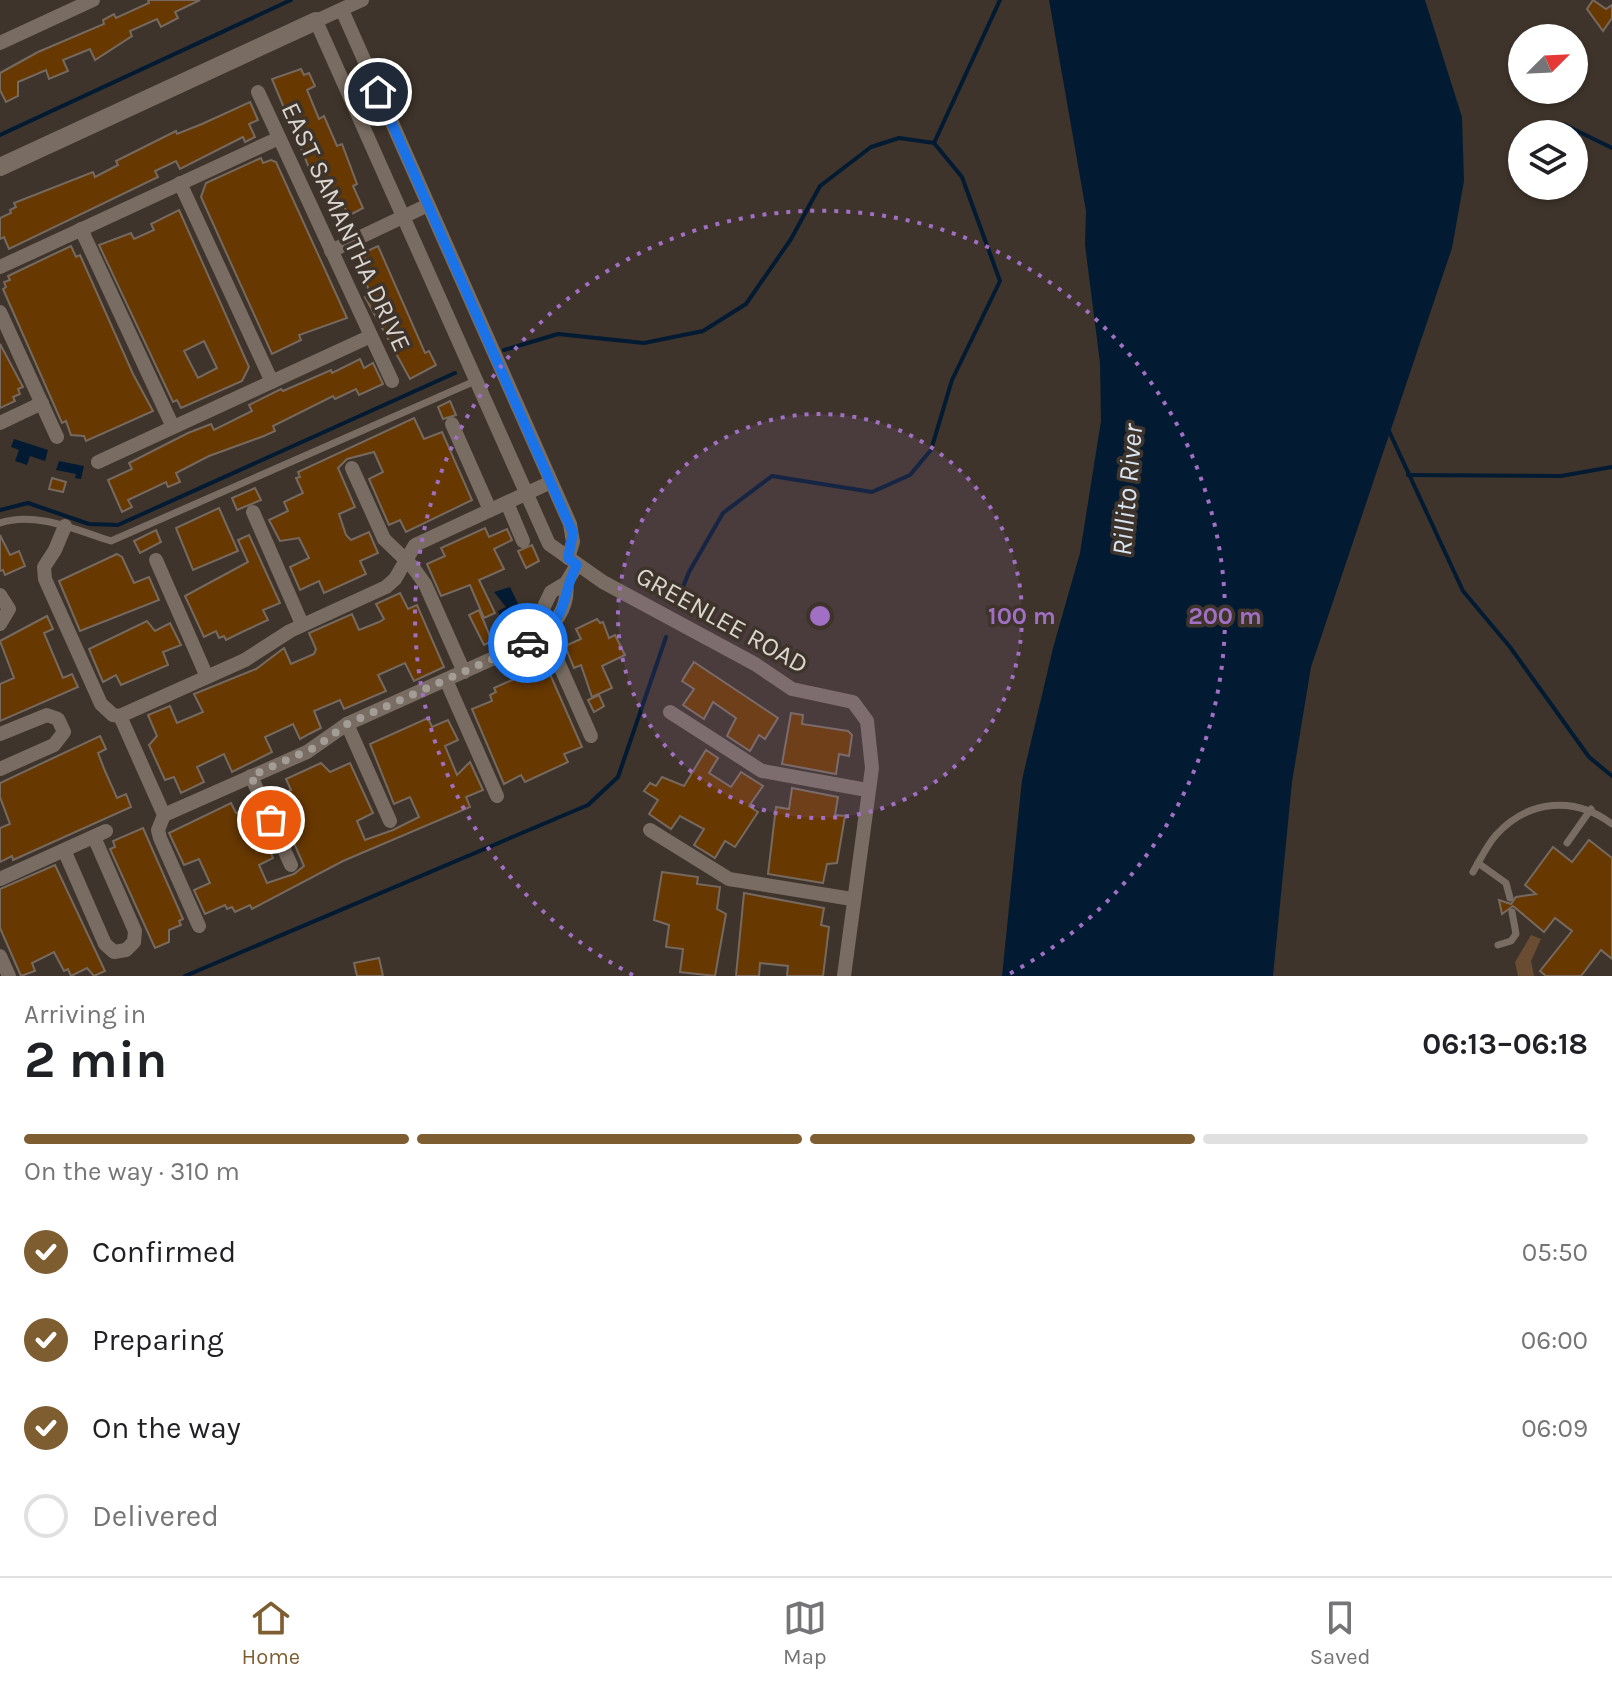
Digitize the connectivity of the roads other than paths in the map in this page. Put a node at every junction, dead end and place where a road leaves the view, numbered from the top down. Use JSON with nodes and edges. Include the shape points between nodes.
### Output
{"nodes":[{"id":1,"x":362,"y":0,"type":"edge"},
{"id":2,"x":89,"y":1,"type":"edge"},
{"id":3,"x":342,"y":10,"type":"junction"},
{"id":4,"x":316,"y":21,"type":"junction"},
{"id":5,"x":0,"y":43,"type":"edge"},
{"id":6,"x":258,"y":92,"type":"dead end"},
{"id":7,"x":279,"y":138,"type":"junction"},
{"id":8,"x":0,"y":167,"type":"edge"},
{"id":9,"x":180,"y":183,"type":"junction"},
{"id":10,"x":428,"y":205,"type":"junction"},
{"id":11,"x":403,"y":217,"type":"junction"},
{"id":12,"x":81,"y":229,"type":"junction"},
{"id":13,"x":331,"y":251,"type":"junction"},
{"id":14,"x":0,"y":267,"type":"edge"},
{"id":15,"x":0,"y":312,"type":"edge"},
{"id":16,"x":371,"y":336,"type":"junction"},
{"id":17,"x":392,"y":381,"type":"dead end"},
{"id":18,"x":475,"y":381,"type":"junction"},
{"id":19,"x":272,"y":382,"type":"junction"},
{"id":20,"x":42,"y":403,"type":"junction"},
{"id":21,"x":0,"y":423,"type":"edge"},
{"id":22,"x":452,"y":424,"type":"dead end"},
{"id":23,"x":173,"y":427,"type":"junction"},
{"id":24,"x":57,"y":437,"type":"dead end"},
{"id":25,"x":98,"y":462,"type":"dead end"},
{"id":26,"x":352,"y":468,"type":"dead end"},
{"id":27,"x":551,"y":482,"type":"junction"},
{"id":28,"x":525,"y":494,"type":"junction"},
{"id":29,"x":507,"y":503,"type":"junction"},
{"id":30,"x":490,"y":510,"type":"junction"},
{"id":31,"x":253,"y":512,"type":"dead end"},
{"id":32,"x":0,"y":523,"type":"edge"},
{"id":33,"x":65,"y":526,"type":"junction"},
{"id":34,"x":523,"y":541,"type":"dead end"},
{"id":35,"x":156,"y":560,"type":"dead end"},
{"id":36,"x":405,"y":560,"type":"junction"},
{"id":37,"x":572,"y":561,"type":"junction"},
{"id":38,"x":0,"y":595,"type":"edge"},
{"id":39,"x":0,"y":624,"type":"edge"},
{"id":40,"x":302,"y":624,"type":"junction"},
{"id":41,"x":541,"y":636,"type":"junction"},
{"id":42,"x":464,"y":672,"type":"junction"},
{"id":43,"x":207,"y":677,"type":"junction"},
{"id":44,"x":446,"y":680,"type":"junction"},
{"id":45,"x":670,"y":712,"type":"dead end"},
{"id":46,"x":120,"y":716,"type":"junction"},
{"id":47,"x":347,"y":724,"type":"junction"},
{"id":48,"x":0,"y":734,"type":"edge"},
{"id":49,"x":591,"y":736,"type":"dead end"},
{"id":50,"x":0,"y":769,"type":"edge"},
{"id":51,"x":251,"y":776,"type":"junction"},
{"id":52,"x":867,"y":790,"type":"junction"},
{"id":53,"x":497,"y":796,"type":"dead end"},
{"id":54,"x":1591,"y":809,"type":"junction"},
{"id":55,"x":164,"y":815,"type":"junction"},
{"id":56,"x":390,"y":821,"type":"dead end"},
{"id":57,"x":1612,"y":824,"type":"edge"},
{"id":58,"x":650,"y":830,"type":"dead end"},
{"id":59,"x":1567,"y":843,"type":"dead end"},
{"id":60,"x":64,"y":850,"type":"junction"},
{"id":61,"x":1478,"y":863,"type":"junction"},
{"id":62,"x":291,"y":865,"type":"dead end"},
{"id":63,"x":1473,"y":872,"type":"dead end"},
{"id":64,"x":0,"y":879,"type":"edge"},
{"id":65,"x":1510,"y":898,"type":"dead end"},
{"id":66,"x":852,"y":899,"type":"junction"},
{"id":67,"x":1512,"y":912,"type":"dead end"},
{"id":68,"x":199,"y":926,"type":"dead end"},
{"id":69,"x":1498,"y":945,"type":"dead end"},
{"id":70,"x":0,"y":956,"type":"edge"},
{"id":71,"x":9,"y":976,"type":"edge"},
{"id":72,"x":844,"y":976,"type":"edge"}],
"edges":[{"from":1,"to":3,"type":"street"},
{"from":2,"to":5,"type":"street"},
{"from":3,"to":4,"type":"street"},
{"from":3,"to":10,"type":"street"},
{"from":4,"to":8,"type":"street"},
{"from":4,"to":11,"type":"street","name":"GREENLEE ROAD"},
{"from":6,"to":7,"type":"street","name":"EAST SAMANTHA DRIVE"},
{"from":7,"to":9,"type":"street"},
{"from":7,"to":13,"type":"street","name":"EAST SAMANTHA DRIVE"},
{"from":9,"to":12,"type":"street"},
{"from":9,"to":19,"type":"street"},
{"from":10,"to":11,"type":"street"},
{"from":10,"to":27,"type":"street"},
{"from":11,"to":13,"type":"street"},
{"from":11,"to":18,"type":"street","name":"GREENLEE ROAD"},
{"from":12,"to":14,"type":"street"},
{"from":12,"to":23,"type":"street"},
{"from":13,"to":16,"type":"street","name":"EAST SAMANTHA DRIVE"},
{"from":15,"to":20,"type":"street"},
{"from":16,"to":17,"type":"street","name":"EAST SAMANTHA DRIVE"},
{"from":16,"to":19,"type":"street"},
{"from":18,"to":28,"type":"street","name":"GREENLEE ROAD"},
{"from":18,"to":33,"type":"lane","via":[[111,541]]},
{"from":19,"to":23,"type":"street"},
{"from":20,"to":21,"type":"street"},
{"from":20,"to":24,"type":"street"},
{"from":22,"to":30,"type":"street"},
{"from":23,"to":25,"type":"street"},
{"from":26,"to":36,"type":"street","via":[[384,539]]},
{"from":27,"to":28,"type":"street"},
{"from":27,"to":37,"type":"street","via":[[573,533]]},
{"from":28,"to":29,"type":"street"},
{"from":28,"to":37,"type":"street","name":"GREENLEE ROAD","via":[[549,544]]},
{"from":29,"to":30,"type":"street"},
{"from":29,"to":34,"type":"street"},
{"from":30,"to":36,"type":"street","via":[[423,540]]},
{"from":31,"to":40,"type":"street"},
{"from":32,"to":33,"type":"lane","via":[[22,518]]},
{"from":33,"to":46,"type":"street","via":[[44,567],[45,579],[101,704]]},
{"from":35,"to":43,"type":"street"},
{"from":36,"to":40,"type":"street","via":[[386,587]]},
{"from":36,"to":42,"type":"street","via":[[425,584]]},
{"from":37,"to":41,"type":"street","via":[[566,583],[551,592],[544,605]]},
{"from":37,"to":52,"type":"street","name":"GREENLEE ROAD","via":[[792,689],[845,699],[859,707],[872,744]]},
{"from":38,"to":39,"type":"street","via":[[9,609]]},
{"from":40,"to":43,"type":"street","via":[[255,655]]},
{"from":41,"to":42,"type":"street"},
{"from":41,"to":49,"type":"street","via":[[555,655]]},
{"from":42,"to":44,"type":"street"},
{"from":43,"to":46,"type":"street"},
{"from":44,"to":47,"type":"street"},
{"from":44,"to":53,"type":"street"},
{"from":45,"to":52,"type":"street","via":[[762,771]]},
{"from":46,"to":55,"type":"street"},
{"from":47,"to":51,"type":"street","via":[[316,747]]},
{"from":47,"to":56,"type":"street"},
{"from":48,"to":50,"type":"street","via":[[47,715],[58,719],[64,732],[54,745]]},
{"from":51,"to":55,"type":"street"},
{"from":51,"to":62,"type":"street"},
{"from":52,"to":66,"type":"street"},
{"from":54,"to":57,"type":"lane"},
{"from":54,"to":59,"type":"lane"},
{"from":54,"to":61,"type":"lane","via":[[1549,804],[1516,818],[1495,835]]},
{"from":55,"to":68,"type":"street","via":[[160,838]]},
{"from":58,"to":66,"type":"street","via":[[729,879]]},
{"from":60,"to":60,"type":"street","via":[[100,834],[135,931],[126,950],[114,952],[105,944]]},
{"from":60,"to":64,"type":"street"},
{"from":61,"to":63,"type":"lane"},
{"from":61,"to":65,"type":"lane","via":[[1506,883]]},
{"from":66,"to":72,"type":"street"},
{"from":67,"to":69,"type":"lane","via":[[1516,934]]},
{"from":70,"to":71,"type":"street"}]}
